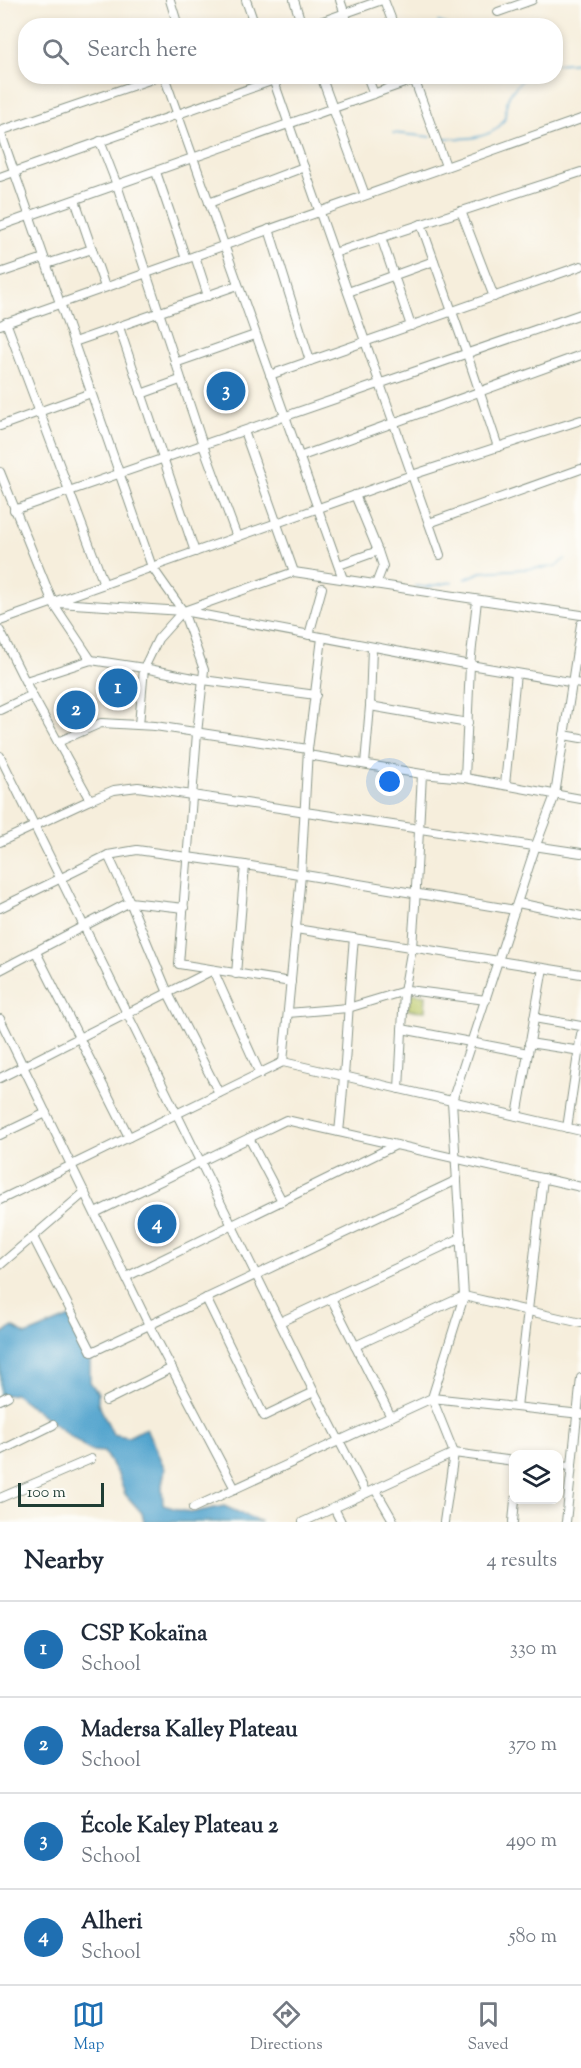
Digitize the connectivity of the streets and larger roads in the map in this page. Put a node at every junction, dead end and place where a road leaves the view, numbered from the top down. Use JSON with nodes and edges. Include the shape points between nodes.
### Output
{"nodes":[{"id":1,"x":170,"y":0,"type":"edge"},
{"id":2,"x":246,"y":0,"type":"edge"},
{"id":3,"x":294,"y":0,"type":"edge"},
{"id":4,"x":340,"y":0,"type":"edge"},
{"id":5,"x":383,"y":0,"type":"edge"},
{"id":6,"x":532,"y":0,"type":"edge"},
{"id":7,"x":498,"y":12,"type":"dead end"},
{"id":8,"x":344,"y":13,"type":"junction"},
{"id":9,"x":176,"y":18,"type":"edge"},
{"id":10,"x":252,"y":18,"type":"edge"},
{"id":11,"x":300,"y":18,"type":"edge"},
{"id":12,"x":331,"y":18,"type":"edge"},
{"id":13,"x":346,"y":18,"type":"edge"},
{"id":14,"x":391,"y":18,"type":"edge"},
{"id":15,"x":138,"y":84,"type":"edge"},
{"id":16,"x":165,"y":84,"type":"edge"},
{"id":17,"x":257,"y":84,"type":"edge"},
{"id":18,"x":275,"y":84,"type":"edge"},
{"id":19,"x":324,"y":84,"type":"edge"},
{"id":20,"x":371,"y":84,"type":"edge"},
{"id":21,"x":399,"y":84,"type":"edge"},
{"id":22,"x":416,"y":84,"type":"edge"},
{"id":23,"x":374,"y":94,"type":"junction"},
{"id":24,"x":333,"y":109,"type":"junction"},
{"id":25,"x":177,"y":114,"type":"junction"},
{"id":26,"x":581,"y":118,"type":"edge"},
{"id":27,"x":289,"y":124,"type":"junction"},
{"id":28,"x":0,"y":131,"type":"edge"},
{"id":29,"x":100,"y":141,"type":"junction"},
{"id":30,"x":193,"y":158,"type":"junction"},
{"id":31,"x":446,"y":166,"type":"junction"},
{"id":32,"x":304,"y":167,"type":"junction"},
{"id":33,"x":14,"y":172,"type":"junction"},
{"id":34,"x":156,"y":172,"type":"junction"},
{"id":35,"x":581,"y":172,"type":"edge"},
{"id":36,"x":0,"y":177,"type":"edge"},
{"id":37,"x":117,"y":185,"type":"junction"},
{"id":38,"x":365,"y":195,"type":"junction"},
{"id":39,"x":75,"y":200,"type":"junction"},
{"id":40,"x":208,"y":203,"type":"junction"},
{"id":41,"x":320,"y":211,"type":"junction"},
{"id":42,"x":461,"y":211,"type":"junction"},
{"id":43,"x":30,"y":216,"type":"junction"},
{"id":44,"x":421,"y":224,"type":"junction"},
{"id":45,"x":0,"y":226,"type":"edge"},
{"id":46,"x":269,"y":229,"type":"junction"},
{"id":47,"x":381,"y":237,"type":"junction"},
{"id":48,"x":224,"y":245,"type":"junction"},
{"id":49,"x":92,"y":249,"type":"junction"},
{"id":50,"x":334,"y":253,"type":"junction"},
{"id":51,"x":195,"y":256,"type":"junction"},
{"id":52,"x":186,"y":259,"type":"junction"},
{"id":53,"x":45,"y":261,"type":"junction"},
{"id":54,"x":434,"y":261,"type":"junction"},
{"id":55,"x":581,"y":266,"type":"edge"},
{"id":56,"x":0,"y":273,"type":"edge"},
{"id":57,"x":146,"y":273,"type":"junction"},
{"id":58,"x":394,"y":276,"type":"junction"},
{"id":59,"x":238,"y":285,"type":"junction"},
{"id":60,"x":105,"y":287,"type":"junction"},
{"id":61,"x":348,"y":292,"type":"junction"},
{"id":62,"x":208,"y":296,"type":"junction"},
{"id":63,"x":494,"y":297,"type":"junction"},
{"id":64,"x":60,"y":303,"type":"junction"},
{"id":65,"x":452,"y":311,"type":"junction"},
{"id":66,"x":159,"y":314,"type":"junction"},
{"id":67,"x":581,"y":314,"type":"edge"},
{"id":68,"x":3,"y":323,"type":"edge"},
{"id":69,"x":411,"y":326,"type":"junction"},
{"id":70,"x":119,"y":327,"type":"junction"},
{"id":71,"x":255,"y":335,"type":"junction"},
{"id":72,"x":74,"y":342,"type":"junction"},
{"id":73,"x":365,"y":342,"type":"junction"},
{"id":74,"x":468,"y":354,"type":"junction"},
{"id":75,"x":581,"y":356,"type":"edge"},
{"id":76,"x":310,"y":361,"type":"junction"},
{"id":77,"x":175,"y":363,"type":"junction"},
{"id":78,"x":270,"y":375,"type":"junction"},
{"id":79,"x":180,"y":380,"type":"junction"},
{"id":80,"x":380,"y":384,"type":"junction"},
{"id":81,"x":480,"y":391,"type":"junction"},
{"id":82,"x":92,"y":393,"type":"junction"},
{"id":83,"x":141,"y":394,"type":"junction"},
{"id":84,"x":40,"y":412,"type":"junction"},
{"id":85,"x":284,"y":417,"type":"junction"},
{"id":86,"x":581,"y":420,"type":"edge"},
{"id":87,"x":394,"y":423,"type":"junction"},
{"id":88,"x":0,"y":426,"type":"edge"},
{"id":89,"x":244,"y":431,"type":"junction"},
{"id":90,"x":203,"y":445,"type":"junction"},
{"id":91,"x":498,"y":447,"type":"junction"},
{"id":92,"x":298,"y":457,"type":"junction"},
{"id":93,"x":164,"y":458,"type":"junction"},
{"id":94,"x":581,"y":469,"type":"edge"},
{"id":95,"x":0,"y":472,"type":"edge"},
{"id":96,"x":120,"y":474,"type":"junction"},
{"id":97,"x":412,"y":475,"type":"junction"},
{"id":98,"x":2,"y":483,"type":"edge"},
{"id":99,"x":70,"y":491,"type":"junction"},
{"id":100,"x":355,"y":495,"type":"junction"},
{"id":101,"x":317,"y":509,"type":"junction"},
{"id":102,"x":14,"y":510,"type":"junction"},
{"id":103,"x":276,"y":523,"type":"junction"},
{"id":104,"x":429,"y":523,"type":"junction"},
{"id":105,"x":237,"y":537,"type":"junction"},
{"id":106,"x":378,"y":551,"type":"junction"},
{"id":107,"x":195,"y":552,"type":"junction"},
{"id":108,"x":440,"y":555,"type":"dead end"},
{"id":109,"x":339,"y":565,"type":"junction"},
{"id":110,"x":152,"y":567,"type":"junction"},
{"id":111,"x":294,"y":572,"type":"junction"},
{"id":112,"x":343,"y":579,"type":"junction"},
{"id":113,"x":104,"y":584,"type":"junction"},
{"id":114,"x":376,"y":584,"type":"junction"},
{"id":115,"x":322,"y":588,"type":"dead end"},
{"id":116,"x":477,"y":600,"type":"junction"},
{"id":117,"x":53,"y":603,"type":"junction"},
{"id":118,"x":183,"y":611,"type":"junction"},
{"id":119,"x":581,"y":615,"type":"edge"},
{"id":120,"x":0,"y":621,"type":"edge"},
{"id":121,"x":581,"y":624,"type":"edge"},
{"id":122,"x":0,"y":631,"type":"edge"},
{"id":123,"x":309,"y":635,"type":"junction"},
{"id":124,"x":322,"y":638,"type":"junction"},
{"id":125,"x":372,"y":647,"type":"junction"},
{"id":126,"x":91,"y":660,"type":"junction"},
{"id":127,"x":470,"y":665,"type":"junction"},
{"id":128,"x":144,"y":668,"type":"junction"},
{"id":129,"x":516,"y":673,"type":"junction"},
{"id":130,"x":203,"y":680,"type":"junction"},
{"id":131,"x":26,"y":681,"type":"junction"},
{"id":132,"x":577,"y":683,"type":"edge"},
{"id":133,"x":32,"y":695,"type":"junction"},
{"id":134,"x":316,"y":695,"type":"junction"},
{"id":135,"x":370,"y":706,"type":"junction"},
{"id":136,"x":0,"y":710,"type":"edge"},
{"id":137,"x":468,"y":723,"type":"junction"},
{"id":138,"x":139,"y":725,"type":"junction"},
{"id":139,"x":197,"y":733,"type":"junction"},
{"id":140,"x":564,"y":735,"type":"junction"},
{"id":141,"x":581,"y":738,"type":"edge"},
{"id":142,"x":58,"y":742,"type":"junction"},
{"id":143,"x":308,"y":752,"type":"junction"},
{"id":144,"x":0,"y":756,"type":"edge"},
{"id":145,"x":365,"y":764,"type":"junction"},
{"id":146,"x":422,"y":774,"type":"junction"},
{"id":147,"x":465,"y":778,"type":"junction"},
{"id":148,"x":505,"y":785,"type":"junction"},
{"id":149,"x":193,"y":795,"type":"junction"},
{"id":150,"x":555,"y":795,"type":"junction"},
{"id":151,"x":581,"y":799,"type":"edge"},
{"id":152,"x":90,"y":800,"type":"junction"},
{"id":153,"x":305,"y":811,"type":"junction"},
{"id":154,"x":34,"y":825,"type":"junction"},
{"id":155,"x":419,"y":828,"type":"junction"},
{"id":156,"x":0,"y":843,"type":"edge"},
{"id":157,"x":536,"y":845,"type":"junction"},
{"id":158,"x":581,"y":853,"type":"edge"},
{"id":159,"x":108,"y":855,"type":"junction"},
{"id":160,"x":188,"y":857,"type":"junction"},
{"id":161,"x":245,"y":865,"type":"junction"},
{"id":162,"x":301,"y":875,"type":"junction"},
{"id":163,"x":61,"y":879,"type":"junction"},
{"id":164,"x":416,"y":894,"type":"junction"},
{"id":165,"x":130,"y":902,"type":"junction"},
{"id":166,"x":516,"y":906,"type":"junction"},
{"id":167,"x":0,"y":908,"type":"edge"},
{"id":168,"x":183,"y":908,"type":"junction"},
{"id":169,"x":581,"y":916,"type":"edge"},
{"id":170,"x":85,"y":927,"type":"junction"},
{"id":171,"x":296,"y":929,"type":"junction"},
{"id":172,"x":354,"y":938,"type":"junction"},
{"id":173,"x":412,"y":947,"type":"junction"},
{"id":174,"x":36,"y":952,"type":"junction"},
{"id":175,"x":498,"y":961,"type":"junction"},
{"id":176,"x":543,"y":968,"type":"junction"},
{"id":177,"x":0,"y":970,"type":"edge"},
{"id":178,"x":213,"y":970,"type":"junction"},
{"id":179,"x":236,"y":974,"type":"junction"},
{"id":180,"x":581,"y":974,"type":"edge"},
{"id":181,"x":291,"y":982,"type":"junction"},
{"id":182,"x":404,"y":992,"type":"junction"},
{"id":183,"x":168,"y":993,"type":"junction"},
{"id":184,"x":486,"y":999,"type":"junction"},
{"id":185,"x":348,"y":1008,"type":"junction"},
{"id":186,"x":127,"y":1013,"type":"junction"},
{"id":187,"x":288,"y":1013,"type":"junction"},
{"id":188,"x":534,"y":1018,"type":"junction"},
{"id":189,"x":0,"y":1019,"type":"edge"},
{"id":190,"x":581,"y":1026,"type":"edge"},
{"id":191,"x":402,"y":1029,"type":"junction"},
{"id":192,"x":581,"y":1034,"type":"edge"},
{"id":193,"x":79,"y":1038,"type":"junction"},
{"id":194,"x":471,"y":1042,"type":"junction"},
{"id":195,"x":529,"y":1043,"type":"junction"},
{"id":196,"x":580,"y":1051,"type":"edge"},
{"id":197,"x":528,"y":1053,"type":"junction"},
{"id":198,"x":283,"y":1062,"type":"junction"},
{"id":199,"x":23,"y":1066,"type":"junction"},
{"id":200,"x":260,"y":1074,"type":"junction"},
{"id":201,"x":345,"y":1076,"type":"junction"},
{"id":202,"x":0,"y":1078,"type":"edge"},
{"id":203,"x":399,"y":1089,"type":"junction"},
{"id":204,"x":219,"y":1093,"type":"junction"},
{"id":205,"x":452,"y":1101,"type":"junction"},
{"id":206,"x":46,"y":1113,"type":"junction"},
{"id":207,"x":177,"y":1114,"type":"junction"},
{"id":208,"x":516,"y":1116,"type":"junction"},
{"id":209,"x":567,"y":1128,"type":"junction"},
{"id":210,"x":581,"y":1131,"type":"edge"},
{"id":211,"x":339,"y":1132,"type":"junction"},
{"id":212,"x":0,"y":1135,"type":"edge"},
{"id":213,"x":129,"y":1137,"type":"junction"},
{"id":214,"x":249,"y":1138,"type":"junction"},
{"id":215,"x":396,"y":1145,"type":"junction"},
{"id":216,"x":456,"y":1159,"type":"junction"},
{"id":217,"x":201,"y":1161,"type":"junction"},
{"id":218,"x":72,"y":1165,"type":"junction"},
{"id":219,"x":543,"y":1178,"type":"junction"},
{"id":220,"x":457,"y":1180,"type":"junction"},
{"id":221,"x":581,"y":1186,"type":"edge"},
{"id":222,"x":85,"y":1192,"type":"junction"},
{"id":223,"x":0,"y":1200,"type":"edge"},
{"id":224,"x":282,"y":1201,"type":"junction"},
{"id":225,"x":95,"y":1213,"type":"junction"},
{"id":226,"x":232,"y":1225,"type":"junction"},
{"id":227,"x":33,"y":1237,"type":"junction"},
{"id":228,"x":461,"y":1238,"type":"junction"},
{"id":229,"x":0,"y":1265,"type":"edge"},
{"id":230,"x":256,"y":1274,"type":"junction"},
{"id":231,"x":126,"y":1277,"type":"junction"},
{"id":232,"x":464,"y":1296,"type":"junction"},
{"id":233,"x":206,"y":1298,"type":"junction"},
{"id":234,"x":331,"y":1298,"type":"junction"},
{"id":235,"x":528,"y":1311,"type":"junction"},
{"id":236,"x":280,"y":1322,"type":"junction"},
{"id":237,"x":581,"y":1323,"type":"edge"},
{"id":238,"x":149,"y":1325,"type":"junction"},
{"id":239,"x":355,"y":1346,"type":"junction"},
{"id":240,"x":172,"y":1368,"type":"junction"},
{"id":241,"x":581,"y":1378,"type":"edge"},
{"id":242,"x":314,"y":1392,"type":"junction"},
{"id":243,"x":432,"y":1398,"type":"junction"},
{"id":244,"x":106,"y":1401,"type":"dead end"},
{"id":245,"x":517,"y":1407,"type":"junction"},
{"id":246,"x":579,"y":1414,"type":"edge"},
{"id":247,"x":391,"y":1417,"type":"junction"},
{"id":248,"x":53,"y":1425,"type":"dead end"},
{"id":249,"x":339,"y":1442,"type":"junction"},
{"id":250,"x":0,"y":1451,"type":"edge"},
{"id":251,"x":454,"y":1453,"type":"junction"},
{"id":252,"x":91,"y":1459,"type":"dead end"},
{"id":253,"x":509,"y":1460,"type":"edge"},
{"id":254,"x":563,"y":1465,"type":"edge"},
{"id":255,"x":572,"y":1466,"type":"junction"},
{"id":256,"x":235,"y":1489,"type":"junction"},
{"id":257,"x":375,"y":1489,"type":"junction"},
{"id":258,"x":366,"y":1493,"type":"junction"},
{"id":259,"x":0,"y":1498,"type":"edge"},
{"id":260,"x":515,"y":1504,"type":"edge"},
{"id":261,"x":192,"y":1508,"type":"dead end"},
{"id":262,"x":334,"y":1508,"type":"junction"},
{"id":263,"x":303,"y":1522,"type":"edge"},
{"id":264,"x":341,"y":1522,"type":"edge"},
{"id":265,"x":394,"y":1522,"type":"edge"},
{"id":266,"x":444,"y":1522,"type":"edge"},
{"id":267,"x":513,"y":1522,"type":"edge"},
{"id":268,"x":566,"y":1522,"type":"edge"}],
"edges":[{"from":1,"to":9,"type":"street"},
{"from":2,"to":10,"type":"street"},
{"from":3,"to":11,"type":"street"},
{"from":4,"to":8,"type":"street"},
{"from":5,"to":8,"type":"street"},
{"from":5,"to":14,"type":"street"},
{"from":6,"to":7,"type":"street"},
{"from":8,"to":12,"type":"street"},
{"from":8,"to":13,"type":"street"},
{"from":15,"to":28,"type":"street"},
{"from":16,"to":25,"type":"street"},
{"from":17,"to":25,"type":"street"},
{"from":18,"to":27,"type":"street"},
{"from":19,"to":24,"type":"street"},
{"from":20,"to":23,"type":"street"},
{"from":21,"to":23,"type":"street"},
{"from":22,"to":31,"type":"street"},
{"from":23,"to":24,"type":"street"},
{"from":24,"to":27,"type":"street"},
{"from":24,"to":38,"type":"street"},
{"from":25,"to":29,"type":"street"},
{"from":25,"to":30,"type":"street"},
{"from":26,"to":31,"type":"street"},
{"from":27,"to":30,"type":"street"},
{"from":27,"to":32,"type":"street"},
{"from":28,"to":33,"type":"street"},
{"from":29,"to":33,"type":"street"},
{"from":29,"to":37,"type":"street"},
{"from":30,"to":34,"type":"street"},
{"from":30,"to":40,"type":"street"},
{"from":31,"to":38,"type":"street"},
{"from":32,"to":40,"type":"street"},
{"from":32,"to":41,"type":"street"},
{"from":33,"to":36,"type":"street"},
{"from":33,"to":43,"type":"street"},
{"from":34,"to":37,"type":"street"},
{"from":34,"to":52,"type":"street"},
{"from":35,"to":42,"type":"street"},
{"from":37,"to":39,"type":"street"},
{"from":37,"to":57,"type":"street"},
{"from":38,"to":41,"type":"street"},
{"from":39,"to":43,"type":"street"},
{"from":39,"to":49,"type":"street"},
{"from":40,"to":48,"type":"street"},
{"from":41,"to":46,"type":"street"},
{"from":41,"to":50,"type":"street"},
{"from":42,"to":44,"type":"street"},
{"from":42,"to":63,"type":"street"},
{"from":43,"to":45,"type":"street"},
{"from":43,"to":53,"type":"street"},
{"from":44,"to":47,"type":"street"},
{"from":44,"to":54,"type":"street"},
{"from":46,"to":48,"type":"street"},
{"from":46,"to":76,"type":"street"},
{"from":47,"to":50,"type":"street"},
{"from":47,"to":58,"type":"street"},
{"from":48,"to":51,"type":"street"},
{"from":48,"to":59,"type":"street"},
{"from":49,"to":53,"type":"street"},
{"from":49,"to":60,"type":"street"},
{"from":50,"to":61,"type":"street"},
{"from":51,"to":52,"type":"street"},
{"from":51,"to":62,"type":"street"},
{"from":52,"to":57,"type":"street"},
{"from":53,"to":56,"type":"street"},
{"from":53,"to":64,"type":"street"},
{"from":54,"to":58,"type":"street"},
{"from":54,"to":65,"type":"street"},
{"from":55,"to":63,"type":"street"},
{"from":57,"to":60,"type":"street"},
{"from":57,"to":66,"type":"street"},
{"from":58,"to":61,"type":"street"},
{"from":58,"to":69,"type":"street"},
{"from":59,"to":62,"type":"street"},
{"from":59,"to":71,"type":"street"},
{"from":60,"to":64,"type":"street"},
{"from":61,"to":73,"type":"street"},
{"from":62,"to":66,"type":"street"},
{"from":63,"to":65,"type":"street"},
{"from":64,"to":68,"type":"street"},
{"from":64,"to":72,"type":"street"},
{"from":65,"to":69,"type":"street"},
{"from":65,"to":74,"type":"street"},
{"from":66,"to":70,"type":"street"},
{"from":66,"to":77,"type":"street"},
{"from":67,"to":74,"type":"street"},
{"from":68,"to":84,"type":"street"},
{"from":69,"to":73,"type":"street"},
{"from":70,"to":72,"type":"street"},
{"from":70,"to":83,"type":"street"},
{"from":71,"to":77,"type":"street"},
{"from":71,"to":78,"type":"street"},
{"from":72,"to":82,"type":"street"},
{"from":73,"to":76,"type":"street"},
{"from":73,"to":80,"type":"street"},
{"from":74,"to":80,"type":"street"},
{"from":74,"to":81,"type":"street"},
{"from":75,"to":81,"type":"street"},
{"from":76,"to":78,"type":"street"},
{"from":77,"to":79,"type":"street"},
{"from":78,"to":85,"type":"street"},
{"from":79,"to":83,"type":"street"},
{"from":79,"to":90,"type":"street"},
{"from":80,"to":85,"type":"street"},
{"from":80,"to":87,"type":"street"},
{"from":81,"to":87,"type":"street"},
{"from":81,"to":91,"type":"street"},
{"from":82,"to":84,"type":"street"},
{"from":82,"to":96,"type":"street"},
{"from":83,"to":93,"type":"street"},
{"from":84,"to":88,"type":"street"},
{"from":84,"to":99,"type":"street"},
{"from":85,"to":89,"type":"street"},
{"from":85,"to":92,"type":"street"},
{"from":86,"to":91,"type":"street"},
{"from":87,"to":92,"type":"street"},
{"from":87,"to":97,"type":"street"},
{"from":89,"to":90,"type":"street"},
{"from":89,"to":103,"type":"street"},
{"from":90,"to":93,"type":"street"},
{"from":90,"to":105,"type":"street"},
{"from":91,"to":97,"type":"street"},
{"from":92,"to":101,"type":"street"},
{"from":93,"to":96,"type":"street"},
{"from":93,"to":107,"type":"street"},
{"from":94,"to":104,"type":"street"},
{"from":95,"to":98,"type":"street"},
{"from":96,"to":99,"type":"street"},
{"from":96,"to":110,"type":"street"},
{"from":97,"to":100,"type":"street"},
{"from":97,"to":104,"type":"street"},
{"from":98,"to":102,"type":"street"},
{"from":99,"to":102,"type":"street"},
{"from":99,"to":113,"type":"street"},
{"from":100,"to":101,"type":"street"},
{"from":100,"to":106,"type":"street"},
{"from":101,"to":103,"type":"street"},
{"from":101,"to":109,"type":"street"},
{"from":102,"to":117,"type":"street"},
{"from":103,"to":105,"type":"street"},
{"from":103,"to":111,"type":"street"},
{"from":104,"to":108,"type":"street"},
{"from":105,"to":107,"type":"street"},
{"from":106,"to":109,"type":"street"},
{"from":106,"to":114,"type":"street","via":[[383,566]]},
{"from":107,"to":110,"type":"street"},
{"from":109,"to":112,"type":"street"},
{"from":110,"to":113,"type":"street"},
{"from":110,"to":118,"type":"street"},
{"from":111,"to":112,"type":"street"},
{"from":111,"to":118,"type":"street"},
{"from":112,"to":114,"type":"street"},
{"from":113,"to":117,"type":"street"},
{"from":114,"to":116,"type":"street"},
{"from":115,"to":123,"type":"street"},
{"from":116,"to":119,"type":"street"},
{"from":116,"to":127,"type":"street"},
{"from":117,"to":118,"type":"street"},
{"from":117,"to":120,"type":"street"},
{"from":117,"to":126,"type":"street"},
{"from":118,"to":123,"type":"street"},
{"from":118,"to":128,"type":"street","via":[[158,639]]},
{"from":118,"to":130,"type":"street","via":[[204,670]]},
{"from":121,"to":132,"type":"street"},
{"from":122,"to":131,"type":"street"},
{"from":123,"to":124,"type":"street"},
{"from":124,"to":125,"type":"street"},
{"from":124,"to":134,"type":"street"},
{"from":125,"to":127,"type":"street"},
{"from":125,"to":135,"type":"street"},
{"from":126,"to":128,"type":"street"},
{"from":126,"to":131,"type":"street"},
{"from":127,"to":129,"type":"street"},
{"from":127,"to":137,"type":"street"},
{"from":128,"to":130,"type":"street"},
{"from":128,"to":138,"type":"street"},
{"from":129,"to":132,"type":"street"},
{"from":129,"to":148,"type":"street"},
{"from":130,"to":134,"type":"street"},
{"from":130,"to":139,"type":"street"},
{"from":131,"to":133,"type":"street"},
{"from":132,"to":140,"type":"street"},
{"from":133,"to":136,"type":"street"},
{"from":133,"to":142,"type":"street"},
{"from":134,"to":143,"type":"street"},
{"from":135,"to":137,"type":"street"},
{"from":135,"to":145,"type":"street"},
{"from":137,"to":147,"type":"street"},
{"from":138,"to":139,"type":"street"},
{"from":138,"to":142,"type":"street","via":[[101,723]]},
{"from":139,"to":143,"type":"street"},
{"from":139,"to":149,"type":"street"},
{"from":140,"to":141,"type":"street"},
{"from":140,"to":150,"type":"street"},
{"from":142,"to":152,"type":"street"},
{"from":143,"to":145,"type":"street"},
{"from":143,"to":153,"type":"street"},
{"from":144,"to":154,"type":"street"},
{"from":145,"to":146,"type":"street"},
{"from":146,"to":147,"type":"street"},
{"from":146,"to":155,"type":"street"},
{"from":147,"to":148,"type":"street"},
{"from":148,"to":150,"type":"street"},
{"from":149,"to":152,"type":"street","via":[[130,788]]},
{"from":149,"to":153,"type":"street"},
{"from":149,"to":160,"type":"street"},
{"from":150,"to":151,"type":"street"},
{"from":150,"to":157,"type":"street"},
{"from":152,"to":154,"type":"street"},
{"from":153,"to":155,"type":"street"},
{"from":153,"to":162,"type":"street"},
{"from":154,"to":156,"type":"street"},
{"from":154,"to":163,"type":"street"},
{"from":155,"to":157,"type":"street"},
{"from":155,"to":164,"type":"street"},
{"from":157,"to":158,"type":"street"},
{"from":157,"to":166,"type":"street"},
{"from":159,"to":160,"type":"street","via":[[137,850]]},
{"from":159,"to":163,"type":"street"},
{"from":159,"to":165,"type":"street"},
{"from":160,"to":161,"type":"street"},
{"from":160,"to":168,"type":"street"},
{"from":161,"to":162,"type":"street"},
{"from":161,"to":179,"type":"street"},
{"from":162,"to":164,"type":"street"},
{"from":162,"to":171,"type":"street"},
{"from":163,"to":167,"type":"street"},
{"from":163,"to":170,"type":"street"},
{"from":164,"to":166,"type":"street"},
{"from":164,"to":173,"type":"street"},
{"from":165,"to":168,"type":"street"},
{"from":165,"to":170,"type":"street"},
{"from":165,"to":183,"type":"street"},
{"from":166,"to":169,"type":"street"},
{"from":166,"to":175,"type":"street"},
{"from":168,"to":178,"type":"street","via":[[179,964]]},
{"from":170,"to":174,"type":"street"},
{"from":170,"to":186,"type":"street"},
{"from":171,"to":172,"type":"street"},
{"from":171,"to":181,"type":"street"},
{"from":172,"to":173,"type":"street"},
{"from":172,"to":185,"type":"street"},
{"from":173,"to":175,"type":"street"},
{"from":173,"to":182,"type":"street"},
{"from":174,"to":177,"type":"street"},
{"from":174,"to":193,"type":"street"},
{"from":175,"to":176,"type":"street"},
{"from":175,"to":184,"type":"street"},
{"from":176,"to":180,"type":"street"},
{"from":176,"to":188,"type":"street"},
{"from":178,"to":179,"type":"street"},
{"from":178,"to":183,"type":"street"},
{"from":178,"to":200,"type":"street"},
{"from":179,"to":181,"type":"street"},
{"from":181,"to":187,"type":"street"},
{"from":182,"to":184,"type":"street"},
{"from":182,"to":185,"type":"street"},
{"from":182,"to":191,"type":"street"},
{"from":183,"to":186,"type":"street"},
{"from":183,"to":204,"type":"street"},
{"from":184,"to":194,"type":"street"},
{"from":185,"to":187,"type":"street"},
{"from":185,"to":201,"type":"street"},
{"from":186,"to":193,"type":"street"},
{"from":186,"to":207,"type":"street"},
{"from":187,"to":198,"type":"street"},
{"from":188,"to":190,"type":"street"},
{"from":188,"to":195,"type":"street"},
{"from":189,"to":199,"type":"street"},
{"from":191,"to":194,"type":"street"},
{"from":191,"to":203,"type":"street"},
{"from":192,"to":196,"type":"street"},
{"from":193,"to":199,"type":"street"},
{"from":193,"to":213,"type":"street"},
{"from":194,"to":197,"type":"street"},
{"from":194,"to":205,"type":"street"},
{"from":195,"to":196,"type":"street"},
{"from":195,"to":197,"type":"street"},
{"from":196,"to":209,"type":"street"},
{"from":197,"to":208,"type":"street"},
{"from":198,"to":200,"type":"street"},
{"from":198,"to":201,"type":"street"},
{"from":199,"to":202,"type":"street"},
{"from":199,"to":206,"type":"street"},
{"from":200,"to":204,"type":"street"},
{"from":201,"to":203,"type":"street"},
{"from":201,"to":211,"type":"street"},
{"from":203,"to":205,"type":"street"},
{"from":204,"to":207,"type":"street"},
{"from":205,"to":208,"type":"street"},
{"from":205,"to":216,"type":"street"},
{"from":206,"to":212,"type":"street"},
{"from":206,"to":218,"type":"street"},
{"from":207,"to":213,"type":"street"},
{"from":207,"to":217,"type":"street"},
{"from":208,"to":209,"type":"street"},
{"from":209,"to":210,"type":"street"},
{"from":211,"to":214,"type":"street","via":[[286,1120]]},
{"from":211,"to":215,"type":"street"},
{"from":213,"to":218,"type":"street"},
{"from":214,"to":217,"type":"street"},
{"from":214,"to":224,"type":"street"},
{"from":215,"to":216,"type":"street"},
{"from":215,"to":224,"type":"street"},
{"from":216,"to":219,"type":"street"},
{"from":216,"to":220,"type":"street"},
{"from":217,"to":225,"type":"street"},
{"from":217,"to":226,"type":"street"},
{"from":218,"to":222,"type":"street"},
{"from":218,"to":223,"type":"street"},
{"from":219,"to":221,"type":"street"},
{"from":219,"to":235,"type":"street"},
{"from":220,"to":228,"type":"street"},
{"from":220,"to":230,"type":"street"},
{"from":222,"to":225,"type":"street"},
{"from":222,"to":227,"type":"street"},
{"from":224,"to":226,"type":"street"},
{"from":225,"to":231,"type":"street"},
{"from":226,"to":230,"type":"street"},
{"from":226,"to":231,"type":"street"},
{"from":227,"to":229,"type":"street"},
{"from":227,"to":238,"type":"street","via":[[92,1352]]},
{"from":228,"to":232,"type":"street"},
{"from":228,"to":234,"type":"street"},
{"from":230,"to":233,"type":"street"},
{"from":230,"to":236,"type":"street"},
{"from":231,"to":238,"type":"street"},
{"from":232,"to":235,"type":"street"},
{"from":232,"to":239,"type":"street"},
{"from":232,"to":243,"type":"street"},
{"from":233,"to":238,"type":"street"},
{"from":233,"to":242,"type":"street","via":[[264,1416]]},
{"from":234,"to":236,"type":"street"},
{"from":234,"to":239,"type":"street"},
{"from":235,"to":237,"type":"street"},
{"from":235,"to":245,"type":"street"},
{"from":236,"to":242,"type":"street"},
{"from":238,"to":240,"type":"street"},
{"from":239,"to":247,"type":"street"},
{"from":240,"to":244,"type":"street"},
{"from":240,"to":256,"type":"street"},
{"from":241,"to":246,"type":"street"},
{"from":242,"to":249,"type":"street"},
{"from":243,"to":245,"type":"street"},
{"from":243,"to":247,"type":"street"},
{"from":243,"to":251,"type":"street"},
{"from":245,"to":246,"type":"street"},
{"from":246,"to":255,"type":"street"},
{"from":247,"to":249,"type":"street"},
{"from":248,"to":250,"type":"street"},
{"from":249,"to":256,"type":"street"},
{"from":249,"to":258,"type":"street"},
{"from":251,"to":253,"type":"street"},
{"from":251,"to":257,"type":"street"},
{"from":251,"to":266,"type":"street"},
{"from":252,"to":259,"type":"street"},
{"from":254,"to":255,"type":"street"},
{"from":255,"to":268,"type":"street"},
{"from":256,"to":261,"type":"street"},
{"from":257,"to":258,"type":"street"},
{"from":257,"to":265,"type":"street"},
{"from":258,"to":262,"type":"street"},
{"from":260,"to":267,"type":"street"},
{"from":262,"to":263,"type":"street"},
{"from":262,"to":264,"type":"street"}]}
